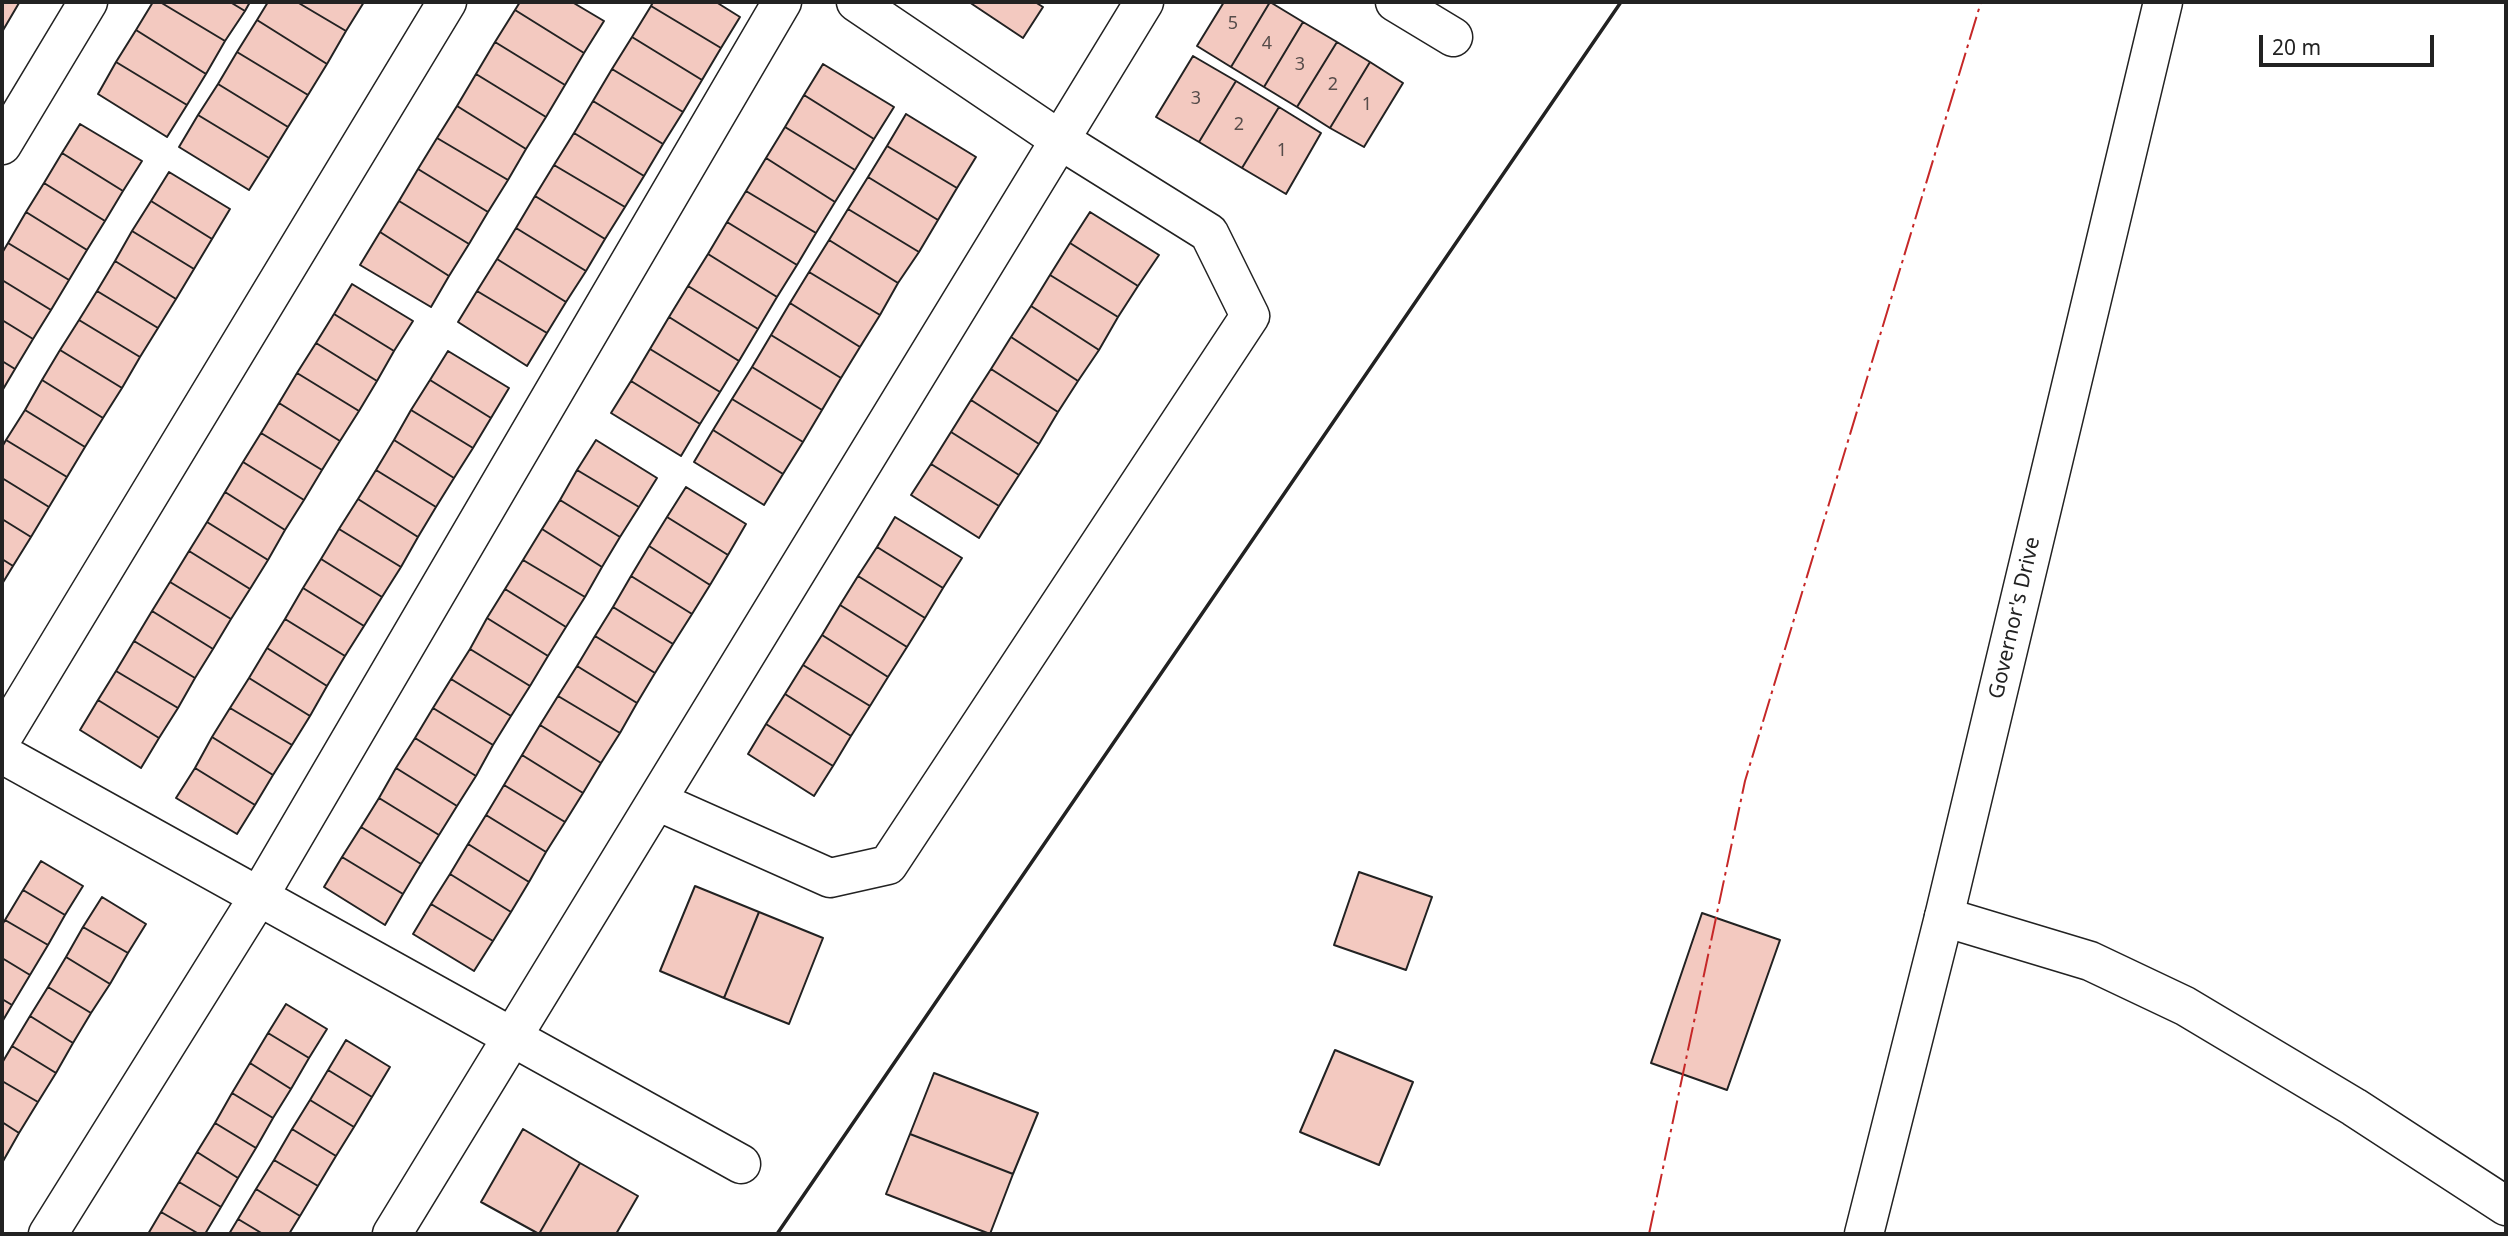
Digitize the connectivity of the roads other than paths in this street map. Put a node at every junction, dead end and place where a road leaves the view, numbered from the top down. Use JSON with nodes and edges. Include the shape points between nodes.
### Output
{"nodes":[{"id":1,"x":88,"y":2,"type":"edge"},
{"id":2,"x":447,"y":2,"type":"edge"},
{"id":3,"x":782,"y":2,"type":"edge"},
{"id":4,"x":856,"y":2,"type":"edge"},
{"id":5,"x":1144,"y":2,"type":"edge"},
{"id":6,"x":1395,"y":2,"type":"edge"},
{"id":7,"x":2163,"y":2,"type":"edge"},
{"id":8,"x":1453,"y":37,"type":"dead end"},
{"id":9,"x":1060,"y":140,"type":"junction"},
{"id":10,"x":2,"y":145,"type":"edge"},
{"id":11,"x":2,"y":738,"type":"edge"},
{"id":12,"x":2,"y":754,"type":"edge"},
{"id":13,"x":657,"y":801,"type":"junction"},
{"id":14,"x":259,"y":897,"type":"junction"},
{"id":15,"x":1944,"y":917,"type":"junction"},
{"id":16,"x":513,"y":1038,"type":"junction"},
{"id":17,"x":741,"y":1164,"type":"dead end"},
{"id":18,"x":2506,"y":1206,"type":"edge"},
{"id":19,"x":48,"y":1234,"type":"edge"},
{"id":20,"x":392,"y":1234,"type":"edge"},
{"id":21,"x":1864,"y":1234,"type":"edge"}],
"edges":[{"from":1,"to":10,"type":"street"},
{"from":2,"to":11,"type":"street"},
{"from":3,"to":14,"type":"street"},
{"from":4,"to":9,"type":"street"},
{"from":5,"to":9,"type":"street"},
{"from":6,"to":8,"type":"street"},
{"from":7,"to":15,"type":"street","name":"Governor's Drive"},
{"from":9,"to":13,"type":"street"},
{"from":9,"to":13,"type":"street","via":[[1209,233],[1250,316],[888,865],[830,878]]},
{"from":12,"to":14,"type":"street"},
{"from":13,"to":16,"type":"street"},
{"from":14,"to":16,"type":"street"},
{"from":14,"to":19,"type":"street"},
{"from":15,"to":18,"type":"street","via":[[2090,961],[2185,1006],[2354,1107]]},
{"from":15,"to":21,"type":"street","name":"Governor's Drive"},
{"from":16,"to":17,"type":"street"},
{"from":16,"to":20,"type":"street"}]}
